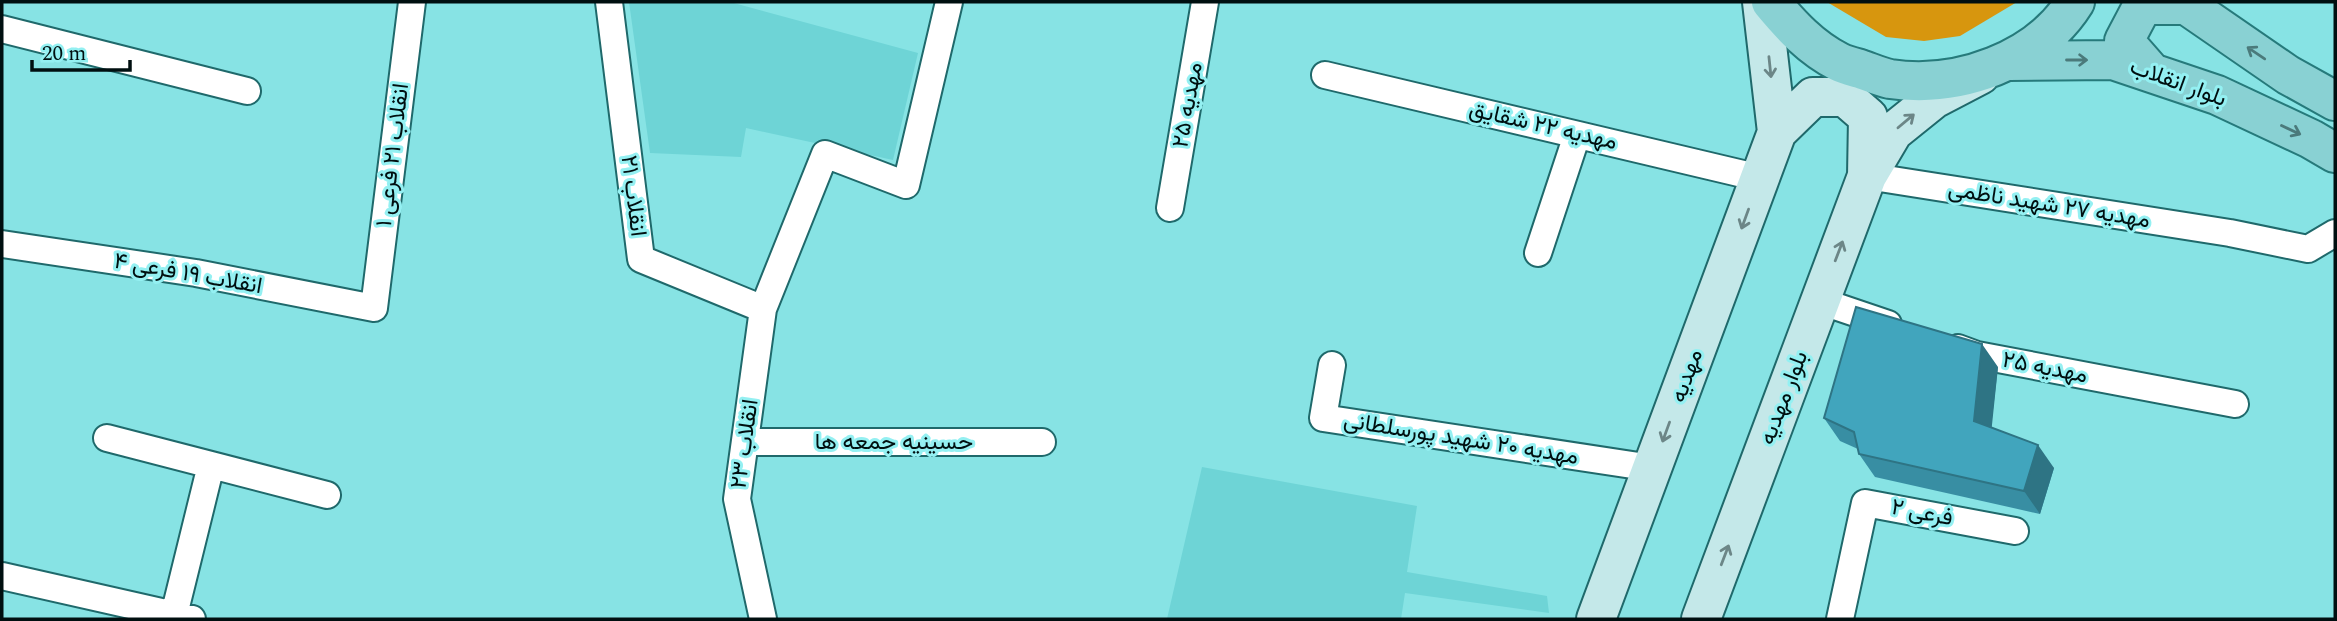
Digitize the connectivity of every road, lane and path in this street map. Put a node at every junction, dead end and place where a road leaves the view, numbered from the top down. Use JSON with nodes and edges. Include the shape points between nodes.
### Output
{"nodes":[{"id":1,"x":412,"y":2,"type":"edge"},
{"id":2,"x":608,"y":2,"type":"edge"},
{"id":3,"x":949,"y":2,"type":"edge"},
{"id":4,"x":1205,"y":2,"type":"edge"},
{"id":5,"x":1762,"y":2,"type":"edge"},
{"id":6,"x":1771,"y":2,"type":"edge"},
{"id":7,"x":2075,"y":2,"type":"edge"},
{"id":8,"x":2184,"y":3,"type":"edge"},
{"id":9,"x":2,"y":29,"type":"edge"},
{"id":10,"x":2002,"y":64,"type":"junction"},
{"id":11,"x":2152,"y":73,"type":"junction"},
{"id":12,"x":1325,"y":75,"type":"dead end"},
{"id":13,"x":247,"y":91,"type":"dead end"},
{"id":14,"x":2335,"y":101,"type":"edge"},
{"id":15,"x":1777,"y":132,"type":"junction"},
{"id":16,"x":1577,"y":135,"type":"junction"},
{"id":17,"x":2335,"y":153,"type":"edge"},
{"id":18,"x":1867,"y":176,"type":"junction"},
{"id":19,"x":1760,"y":178,"type":"junction"},
{"id":20,"x":1170,"y":208,"type":"dead end"},
{"id":21,"x":2335,"y":233,"type":"edge"},
{"id":22,"x":2,"y":244,"type":"edge"},
{"id":23,"x":1538,"y":253,"type":"dead end"},
{"id":24,"x":1820,"y":301,"type":"junction"},
{"id":25,"x":374,"y":308,"type":"joint"},
{"id":26,"x":763,"y":309,"type":"junction"},
{"id":27,"x":1912,"y":332,"type":"edge"},
{"id":28,"x":1938,"y":341,"type":"edge"},
{"id":29,"x":1332,"y":365,"type":"dead end"},
{"id":30,"x":2235,"y":404,"type":"dead end"},
{"id":31,"x":107,"y":438,"type":"dead end"},
{"id":32,"x":746,"y":442,"type":"junction"},
{"id":33,"x":1042,"y":442,"type":"dead end"},
{"id":34,"x":211,"y":465,"type":"junction"},
{"id":35,"x":1652,"y":468,"type":"junction"},
{"id":36,"x":327,"y":495,"type":"dead end"},
{"id":37,"x":2014,"y":531,"type":"dead end"},
{"id":38,"x":2,"y":576,"type":"edge"},
{"id":39,"x":183,"y":617,"type":"edge"},
{"id":40,"x":763,"y":619,"type":"edge"},
{"id":41,"x":1596,"y":619,"type":"edge"},
{"id":42,"x":1701,"y":619,"type":"edge"},
{"id":43,"x":1840,"y":619,"type":"edge"}],
"edges":[{"from":1,"to":25,"type":"street","name":"انقلاب ۲۱ فرعی ۱"},
{"from":2,"to":26,"type":"street","name":"انقلاب ۲۱","via":[[641,259]]},
{"from":3,"to":26,"type":"street","name":"انقلاب ۲۳","via":[[906,185],[825,154]]},
{"from":4,"to":20,"type":"street","name":"مهدیه ۲۵"},
{"from":5,"to":15,"type":"main road","one_way":true},
{"from":6,"to":10,"type":"main road","via":[[1795,31],[1839,62],[1890,79],[1943,80]]},
{"from":7,"to":10,"type":"main road","via":[[2043,38]]},
{"from":8,"to":11,"type":"main road","via":[[2143,5],[2124,41]]},
{"from":14,"to":8,"type":"main road","one_way":true,"via":[[2288,75]]},
{"from":9,"to":13,"type":"street"},
{"from":10,"to":11,"type":"main road","name":"بلوار انقلاب","one_way":true,"via":[[2113,60]]},
{"from":18,"to":10,"type":"main road","one_way":true,"via":[[1893,132],[1934,99]]},
{"from":11,"to":17,"type":"main road","name":"بلوار انقلاب","one_way":true,"via":[[2217,95]]},
{"from":12,"to":16,"type":"street","name":"مهدیه ۲۲ شقایق"},
{"from":15,"to":18,"type":"main road","via":[[1814,97],[1845,97],[1868,117]]},
{"from":15,"to":19,"type":"main road","name":"مهدیه"},
{"from":16,"to":19,"type":"street","name":"مهدیه ۲۲ شقایق"},
{"from":16,"to":23,"type":"street"},
{"from":18,"to":21,"type":"street","name":"مهدیه ۲۷ شهید ناظمی","via":[[2308,249]]},
{"from":24,"to":18,"type":"main road","name":"بلوار مهدیه","one_way":true},
{"from":19,"to":35,"type":"main road","name":"مهدیه","one_way":true},
{"from":22,"to":25,"type":"street","name":"انقلاب ۱۹ فرعی ۴","via":[[196,273]]},
{"from":24,"to":27,"type":"street"},
{"from":42,"to":24,"type":"main road","name":"بلوار مهدیه","one_way":true},
{"from":26,"to":32,"type":"street","name":"انقلاب ۲۳"},
{"from":28,"to":30,"type":"street","name":"مهدیه ۲۵","via":[[1977,355]]},
{"from":29,"to":35,"type":"street","name":"مهدیه ۲۰ شهید پورسلطانی","via":[[1323,418]]},
{"from":31,"to":34,"type":"street"},
{"from":32,"to":33,"type":"street","name":"حسینیه جمعه ها"},
{"from":32,"to":40,"type":"street","name":"انقلاب ۲۳","via":[[737,499]]},
{"from":34,"to":36,"type":"street"},
{"from":34,"to":39,"type":"street"},
{"from":35,"to":41,"type":"main road","name":"مهدیه"},
{"from":37,"to":43,"type":"street","name":"فرعی ۲","via":[[1865,503]]},
{"from":38,"to":39,"type":"street"}]}
